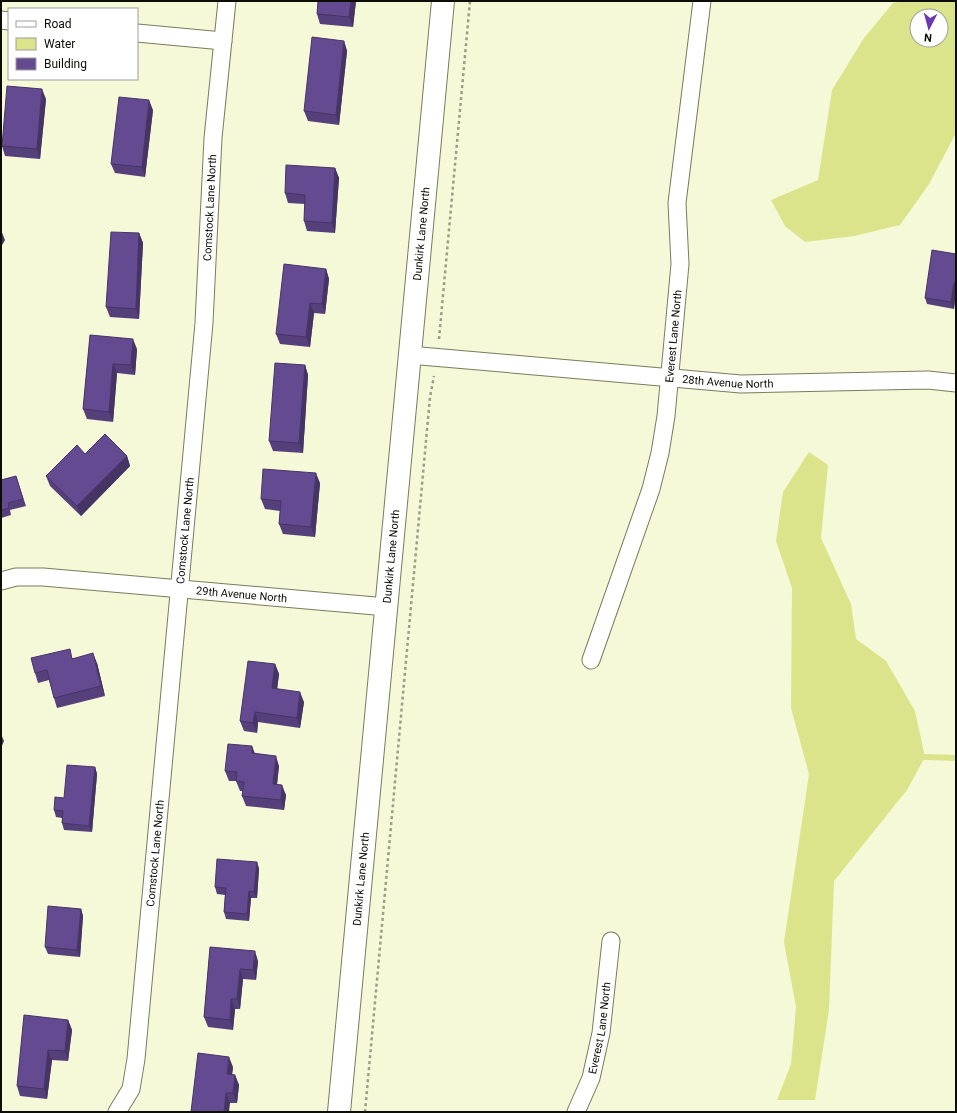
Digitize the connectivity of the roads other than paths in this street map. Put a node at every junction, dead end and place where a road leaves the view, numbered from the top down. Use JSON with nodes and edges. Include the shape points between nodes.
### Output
{"nodes":[{"id":1,"x":227,"y":1,"type":"edge"},
{"id":2,"x":443,"y":1,"type":"edge"},
{"id":3,"x":702,"y":1,"type":"edge"},
{"id":4,"x":138,"y":33,"type":"edge"},
{"id":5,"x":223,"y":40,"type":"junction"},
{"id":6,"x":409,"y":355,"type":"junction"},
{"id":7,"x":669,"y":377,"type":"junction"},
{"id":8,"x":956,"y":383,"type":"edge"},
{"id":9,"x":1,"y":581,"type":"edge"},
{"id":10,"x":180,"y":589,"type":"junction"},
{"id":11,"x":387,"y":607,"type":"junction"},
{"id":12,"x":591,"y":660,"type":"dead end"},
{"id":13,"x":610,"y":940,"type":"dead end"},
{"id":14,"x":117,"y":1112,"type":"edge"},
{"id":15,"x":339,"y":1112,"type":"edge"},
{"id":16,"x":576,"y":1112,"type":"edge"}],
"edges":[{"from":1,"to":5,"type":"street","name":"Comstock Lane North"},
{"from":2,"to":6,"type":"street","name":"Dunkirk Lane North"},
{"from":3,"to":7,"type":"street","name":"Everest Lane North","via":[[677,203],[680,264]]},
{"from":4,"to":5,"type":"street"},
{"from":5,"to":10,"type":"street","name":"Comstock Lane North","via":[[212,145],[204,323]]},
{"from":6,"to":7,"type":"street","name":"28th Avenue North"},
{"from":6,"to":11,"type":"street","name":"Dunkirk Lane North"},
{"from":7,"to":8,"type":"street","name":"28th Avenue North","via":[[742,384],[928,380]]},
{"from":7,"to":12,"type":"street","name":"Everest Lane North","via":[[660,453],[651,489]]},
{"from":9,"to":10,"type":"street","name":"29th Avenue North","via":[[16,577],[44,577]]},
{"from":10,"to":11,"type":"street","name":"29th Avenue North"},
{"from":10,"to":14,"type":"street","name":"Comstock Lane North","via":[[136,1059],[131,1089]]},
{"from":11,"to":15,"type":"street","name":"Dunkirk Lane North"},
{"from":13,"to":16,"type":"street","name":"Everest Lane North","via":[[601,1033],[591,1078]]}]}
